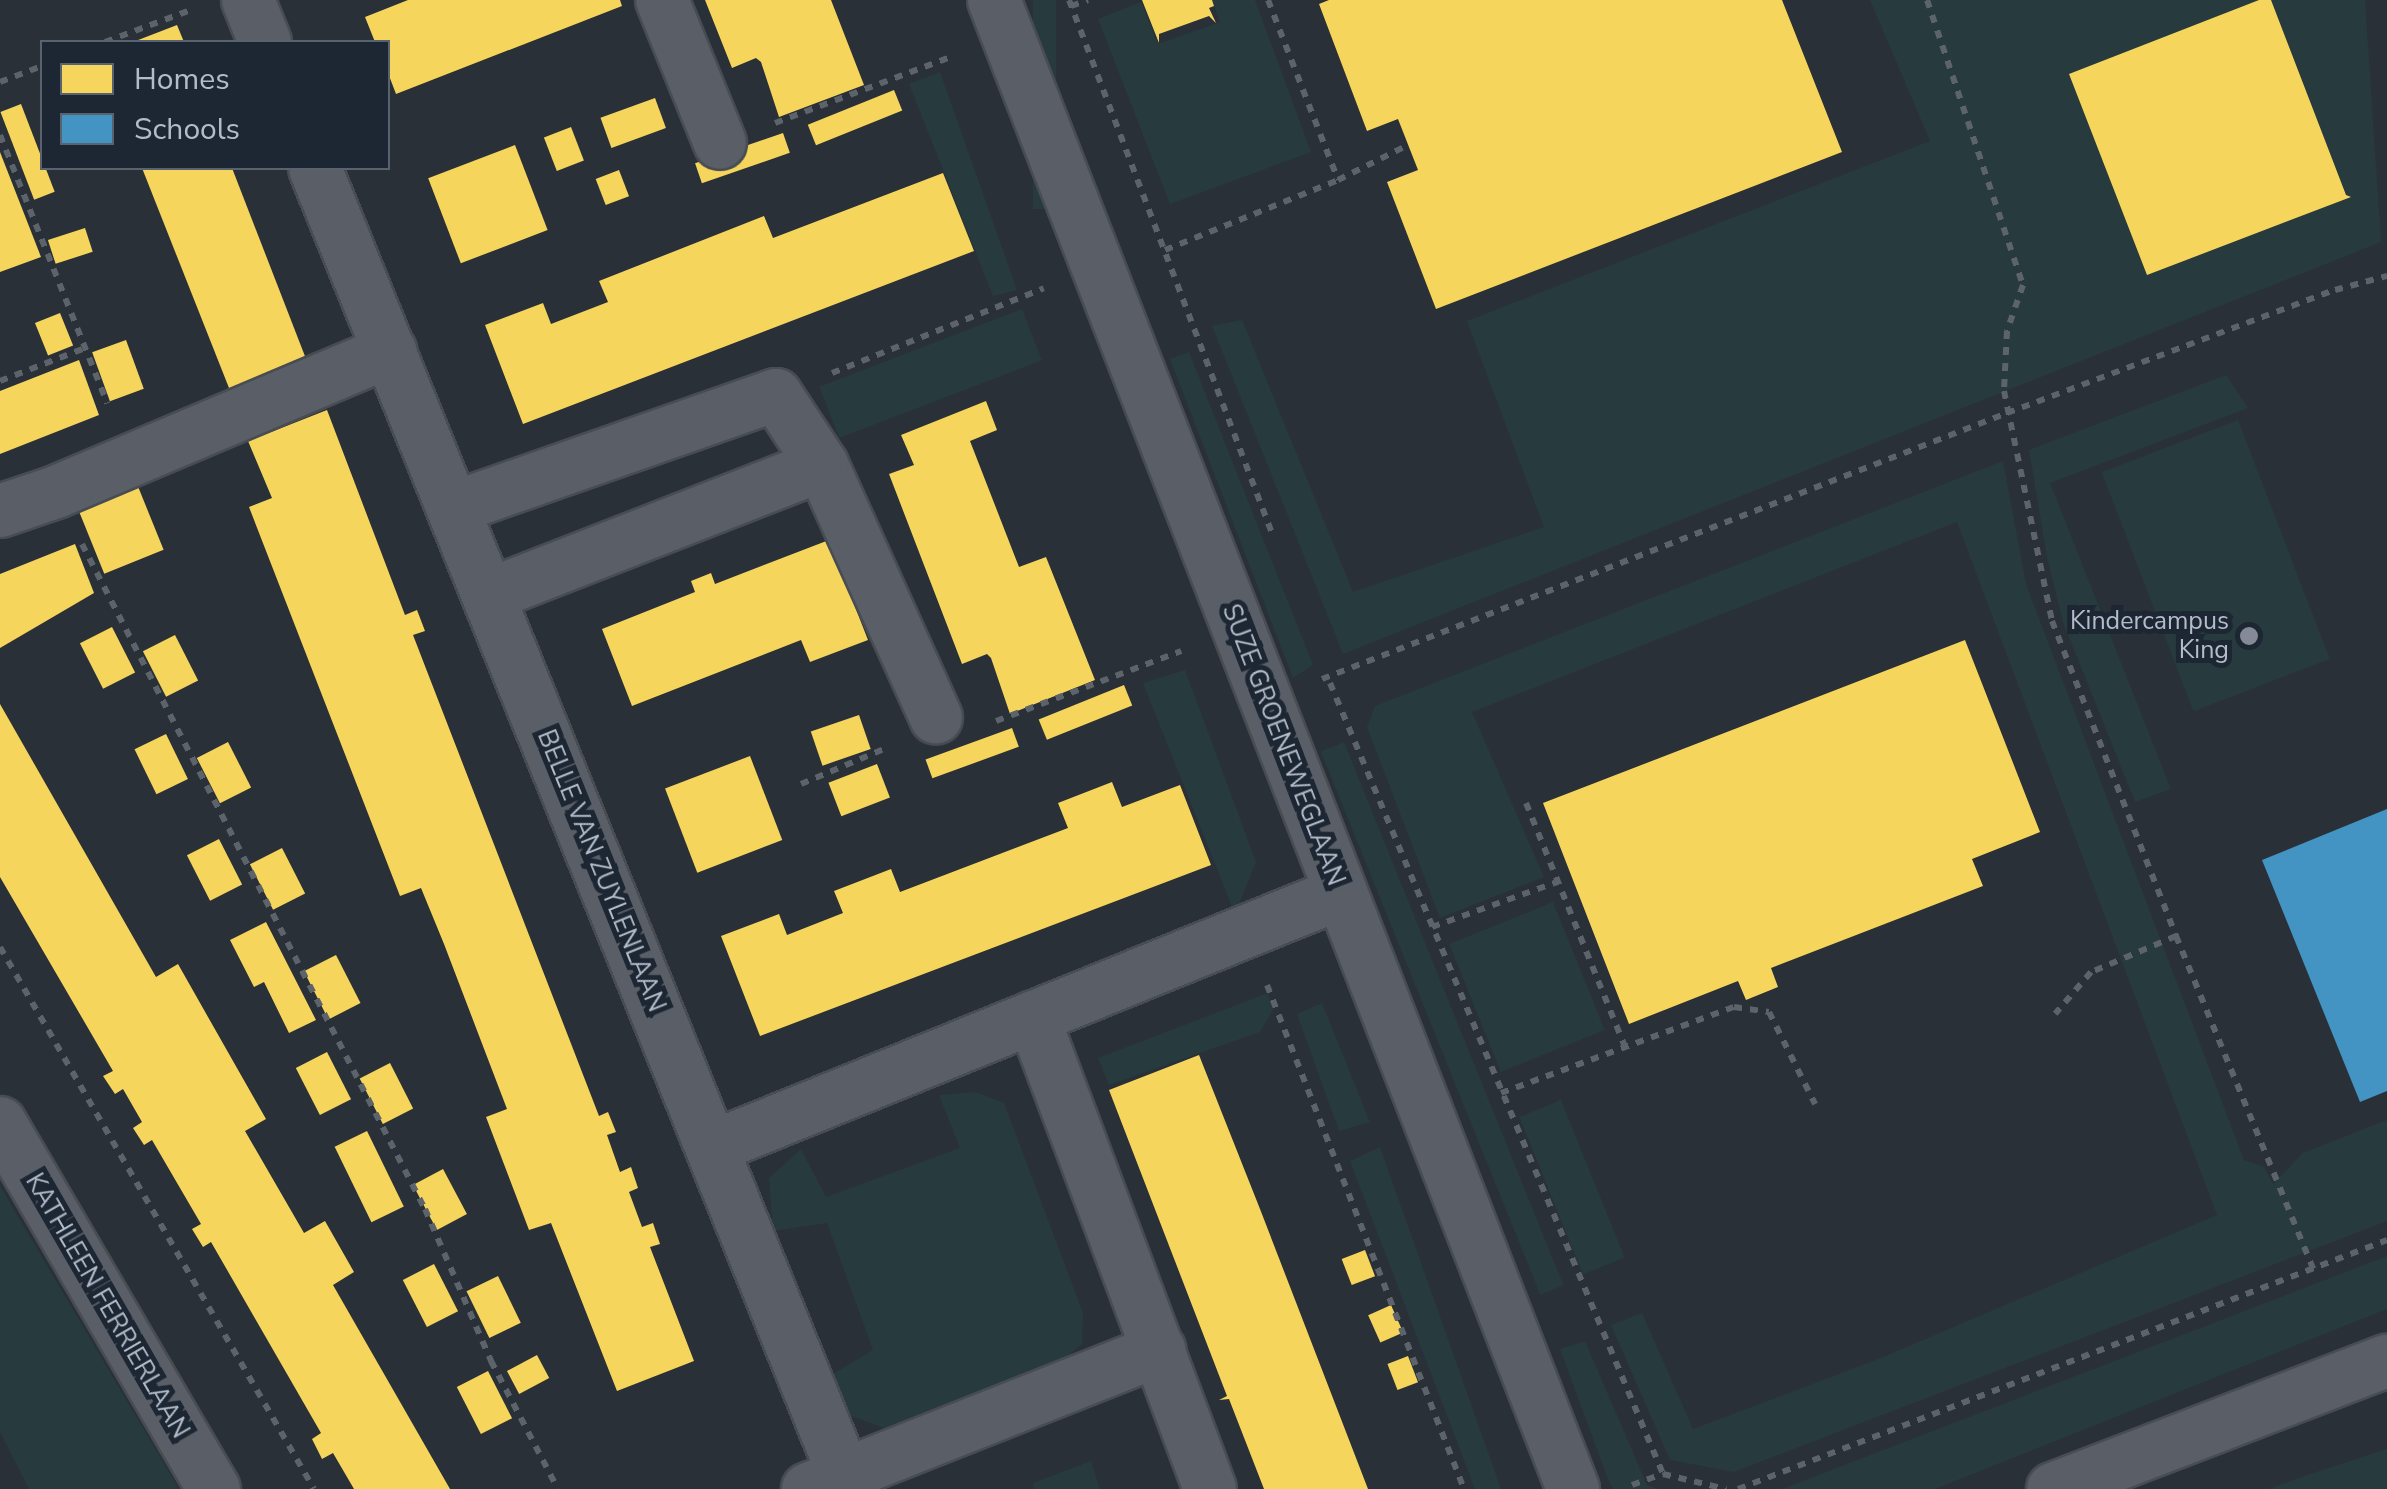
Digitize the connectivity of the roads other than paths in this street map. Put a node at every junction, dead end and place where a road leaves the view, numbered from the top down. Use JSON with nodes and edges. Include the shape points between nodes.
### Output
{"nodes":[{"id":1,"x":662,"y":0,"type":"edge"},
{"id":2,"x":224,"y":3,"type":"edge"},
{"id":3,"x":1001,"y":18,"type":"edge"},
{"id":4,"x":263,"y":40,"type":"edge"},
{"id":5,"x":720,"y":143,"type":"road end"},
{"id":6,"x":317,"y":170,"type":"edge"},
{"id":7,"x":390,"y":352,"type":"junction"},
{"id":8,"x":822,"y":465,"type":"junction"},
{"id":9,"x":454,"y":508,"type":"junction"},
{"id":10,"x":0,"y":511,"type":"edge"},
{"id":11,"x":489,"y":594,"type":"junction"},
{"id":12,"x":936,"y":717,"type":"road end"},
{"id":13,"x":1341,"y":893,"type":"junction"},
{"id":14,"x":1033,"y":1017,"type":"junction"},
{"id":15,"x":0,"y":1123,"type":"edge"},
{"id":16,"x":712,"y":1147,"type":"junction"},
{"id":17,"x":1159,"y":1350,"type":"junction"},
{"id":18,"x":2387,"y":1361,"type":"edge"},
{"id":19,"x":826,"y":1482,"type":"edge"},
{"id":20,"x":214,"y":1489,"type":"edge"},
{"id":21,"x":1210,"y":1489,"type":"edge"},
{"id":22,"x":1572,"y":1489,"type":"edge"},
{"id":23,"x":2054,"y":1489,"type":"edge"}],
"edges":[{"from":1,"to":5,"type":"street"},
{"from":2,"to":4,"type":"street"},
{"from":3,"to":13,"type":"street","name":"SUZE GROENEWEGLAAN"},
{"from":6,"to":7,"type":"street","name":"BELLE VAN ZUYLENLAAN"},
{"from":7,"to":9,"type":"street","name":"BELLE VAN ZUYLENLAAN"},
{"from":7,"to":10,"type":"street"},
{"from":8,"to":9,"type":"street","via":[[776,395]]},
{"from":8,"to":11,"type":"street"},
{"from":8,"to":12,"type":"street"},
{"from":9,"to":11,"type":"street","name":"BELLE VAN ZUYLENLAAN"},
{"from":11,"to":16,"type":"street","name":"BELLE VAN ZUYLENLAAN"},
{"from":13,"to":14,"type":"street"},
{"from":13,"to":22,"type":"street","name":"SUZE GROENEWEGLAAN"},
{"from":14,"to":16,"type":"street"},
{"from":14,"to":17,"type":"street"},
{"from":15,"to":20,"type":"street","name":"KATHLEEN FERRIERLAAN"},
{"from":16,"to":19,"type":"street","name":"BELLE VAN ZUYLENLAAN"},
{"from":17,"to":19,"type":"street"},
{"from":17,"to":21,"type":"street"},
{"from":18,"to":23,"type":"street"}]}
